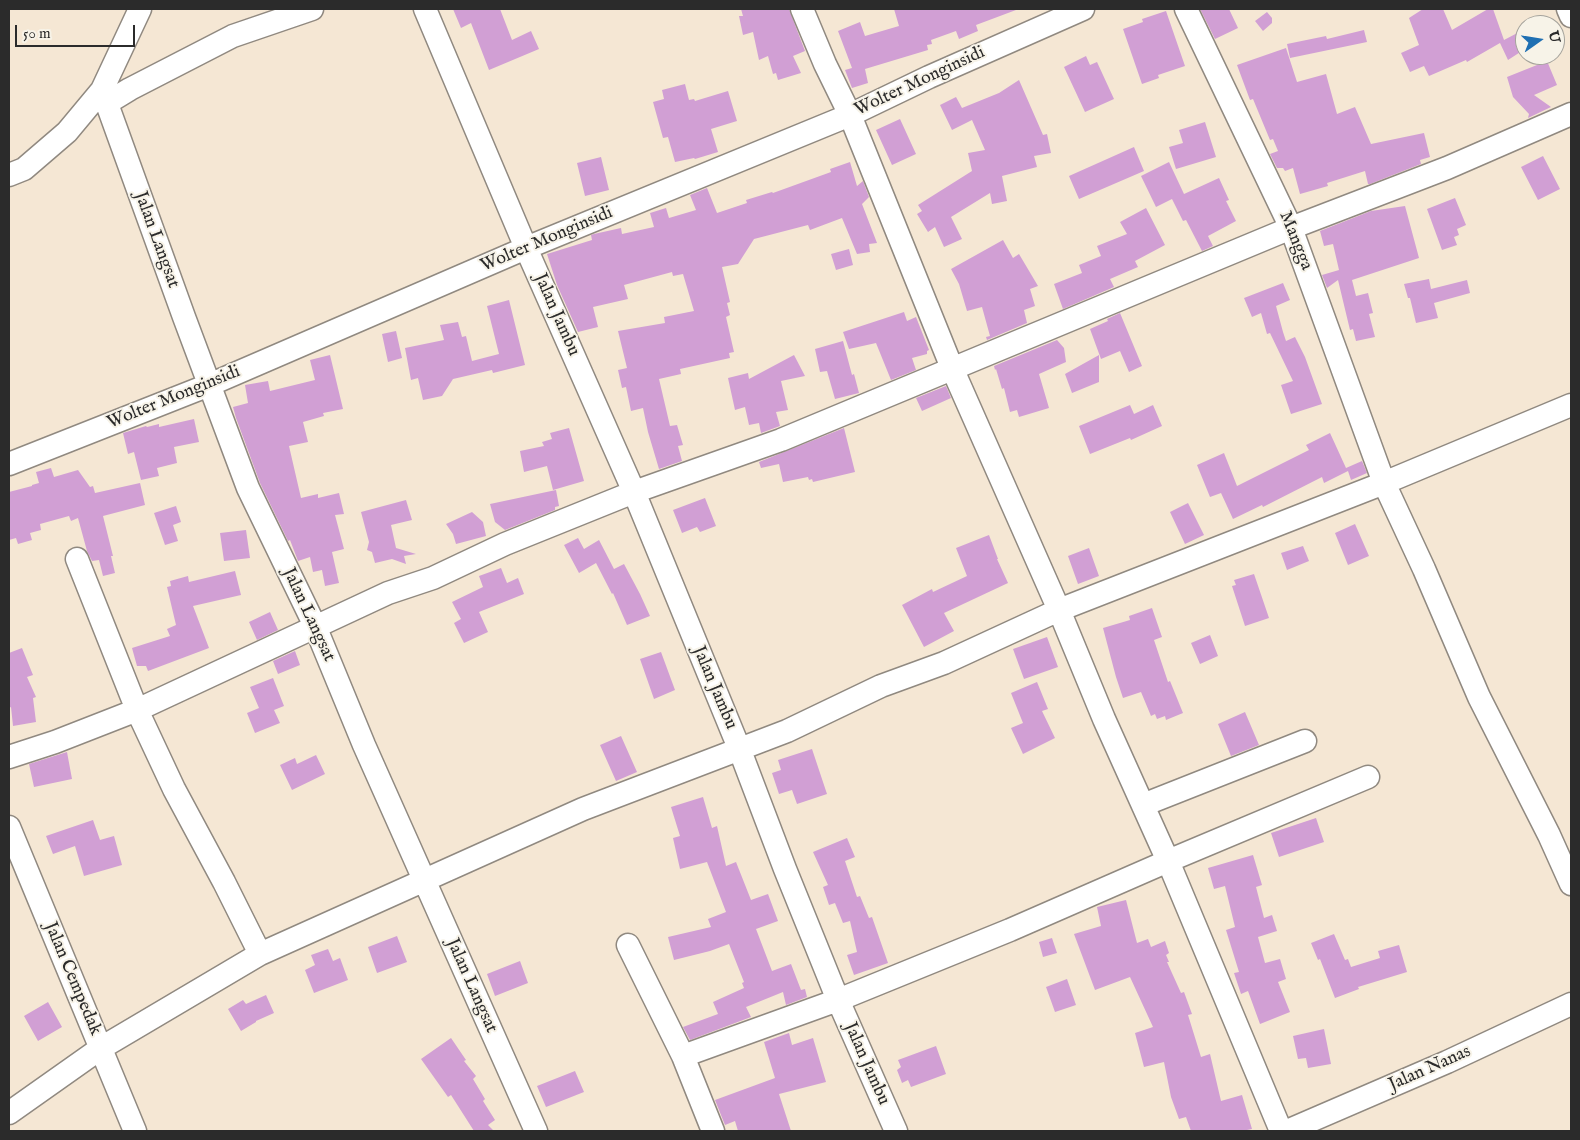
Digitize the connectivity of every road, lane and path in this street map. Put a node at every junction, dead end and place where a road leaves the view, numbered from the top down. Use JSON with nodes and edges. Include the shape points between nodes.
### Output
{"nodes":[{"id":1,"x":140,"y":9,"type":"edge"},
{"id":2,"x":312,"y":9,"type":"edge"},
{"id":3,"x":425,"y":9,"type":"edge"},
{"id":4,"x":802,"y":9,"type":"edge"},
{"id":5,"x":1083,"y":9,"type":"edge"},
{"id":6,"x":1186,"y":9,"type":"edge"},
{"id":7,"x":1568,"y":9,"type":"edge"},
{"id":8,"x":1571,"y":16,"type":"edge"},
{"id":9,"x":105,"y":97,"type":"junction"},
{"id":10,"x":1571,"y":114,"type":"edge"},
{"id":11,"x":850,"y":115,"type":"junction"},
{"id":12,"x":9,"y":174,"type":"edge"},
{"id":13,"x":1291,"y":228,"type":"junction"},
{"id":14,"x":526,"y":248,"type":"junction"},
{"id":15,"x":952,"y":368,"type":"junction"},
{"id":16,"x":210,"y":385,"type":"junction"},
{"id":17,"x":1571,"y":405,"type":"edge"},
{"id":18,"x":9,"y":464,"type":"edge"},
{"id":19,"x":1384,"y":483,"type":"junction"},
{"id":20,"x":634,"y":492,"type":"junction"},
{"id":21,"x":77,"y":559,"type":"dead end"},
{"id":22,"x":1058,"y":610,"type":"junction"},
{"id":23,"x":315,"y":626,"type":"junction"},
{"id":24,"x":137,"y":710,"type":"junction"},
{"id":25,"x":1305,"y":741,"type":"dead end"},
{"id":26,"x":740,"y":748,"type":"junction"},
{"id":27,"x":9,"y":757,"type":"edge"},
{"id":28,"x":1368,"y":777,"type":"dead end"},
{"id":29,"x":1143,"y":805,"type":"junction"},
{"id":30,"x":9,"y":827,"type":"edge"},
{"id":31,"x":1168,"y":861,"type":"junction"},
{"id":32,"x":424,"y":881,"type":"junction"},
{"id":33,"x":1571,"y":884,"type":"edge"},
{"id":34,"x":628,"y":945,"type":"dead end"},
{"id":35,"x":260,"y":954,"type":"junction"},
{"id":36,"x":838,"y":1000,"type":"junction"},
{"id":37,"x":1571,"y":1004,"type":"edge"},
{"id":38,"x":101,"y":1048,"type":"junction"},
{"id":39,"x":682,"y":1056,"type":"junction"},
{"id":40,"x":9,"y":1113,"type":"edge"},
{"id":41,"x":135,"y":1131,"type":"edge"},
{"id":42,"x":536,"y":1131,"type":"edge"},
{"id":43,"x":713,"y":1131,"type":"edge"},
{"id":44,"x":896,"y":1131,"type":"edge"},
{"id":45,"x":1281,"y":1131,"type":"edge"},
{"id":46,"x":1288,"y":1131,"type":"edge"}],
"edges":[{"from":1,"to":9,"type":"street"},
{"from":2,"to":9,"type":"street","via":[[233,36],[130,90]]},
{"from":3,"to":14,"type":"street","name":"Jalan Jambu"},
{"from":4,"to":11,"type":"street"},
{"from":5,"to":11,"type":"street","name":"Wolter Monginsidi"},
{"from":6,"to":13,"type":"street","name":"Mangga"},
{"from":7,"to":8,"type":"street"},
{"from":9,"to":12,"type":"street","via":[[24,170]]},
{"from":9,"to":16,"type":"street","name":"Jalan Langsat"},
{"from":10,"to":13,"type":"street","via":[[1448,168]]},
{"from":11,"to":14,"type":"street","name":"Wolter Monginsidi"},
{"from":11,"to":15,"type":"street"},
{"from":13,"to":15,"type":"street"},
{"from":13,"to":19,"type":"street","name":"Mangga"},
{"from":14,"to":16,"type":"street","name":"Wolter Monginsidi"},
{"from":14,"to":20,"type":"street","name":"Jalan Jambu"},
{"from":15,"to":20,"type":"street","via":[[781,440]]},
{"from":15,"to":22,"type":"street"},
{"from":16,"to":18,"type":"street","name":"Wolter Monginsidi"},
{"from":16,"to":23,"type":"street","name":"Jalan Langsat","via":[[248,488]]},
{"from":17,"to":19,"type":"street"},
{"from":19,"to":22,"type":"street"},
{"from":19,"to":33,"type":"street","name":"Mangga","via":[[1479,696]]},
{"from":20,"to":23,"type":"street"},
{"from":20,"to":26,"type":"street","name":"Jalan Jambu"},
{"from":21,"to":24,"type":"street"},
{"from":22,"to":26,"type":"street","via":[[944,663],[881,686],[787,731]]},
{"from":22,"to":29,"type":"street"},
{"from":23,"to":24,"type":"street"},
{"from":23,"to":32,"type":"street","name":"Jalan Langsat"},
{"from":24,"to":27,"type":"street"},
{"from":24,"to":35,"type":"street","via":[[174,789]]},
{"from":25,"to":29,"type":"street"},
{"from":26,"to":32,"type":"street","via":[[583,809]]},
{"from":26,"to":36,"type":"street","name":"Jalan Jambu"},
{"from":28,"to":31,"type":"street"},
{"from":29,"to":31,"type":"street"},
{"from":30,"to":38,"type":"street","name":"Jalan Cempedak"},
{"from":31,"to":36,"type":"street"},
{"from":31,"to":45,"type":"street"},
{"from":32,"to":35,"type":"street"},
{"from":32,"to":42,"type":"street","name":"Jalan Langsat"},
{"from":34,"to":39,"type":"street"},
{"from":35,"to":38,"type":"street"},
{"from":36,"to":39,"type":"street"},
{"from":36,"to":44,"type":"street","name":"Jalan Jambu"},
{"from":37,"to":46,"type":"street","name":"Jalan Nanas"},
{"from":38,"to":40,"type":"street"},
{"from":38,"to":41,"type":"street","name":"Jalan Cempedak"},
{"from":39,"to":43,"type":"street"}]}
